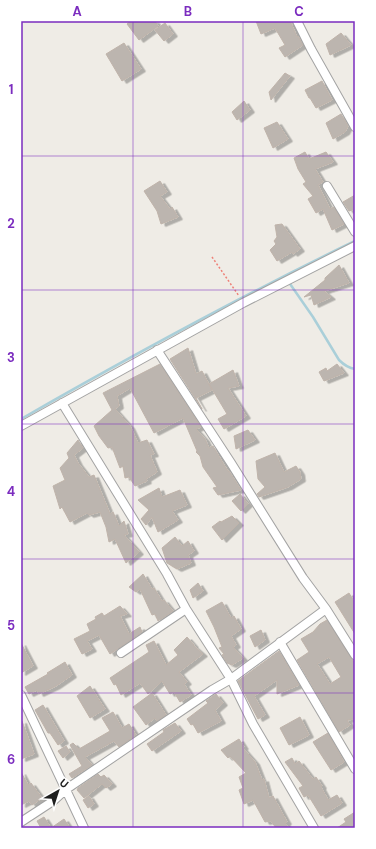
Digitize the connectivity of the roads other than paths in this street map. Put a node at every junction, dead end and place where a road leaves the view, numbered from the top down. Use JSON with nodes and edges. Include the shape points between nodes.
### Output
{"nodes":[{"id":1,"x":297,"y":21,"type":"edge"},
{"id":2,"x":355,"y":127,"type":"edge"},
{"id":3,"x":327,"y":186,"type":"dead end"},
{"id":4,"x":355,"y":232,"type":"edge"},
{"id":5,"x":355,"y":246,"type":"edge"},
{"id":6,"x":158,"y":350,"type":"junction"},
{"id":7,"x":62,"y":403,"type":"junction"},
{"id":8,"x":21,"y":426,"type":"edge"},
{"id":9,"x":186,"y":609,"type":"junction"},
{"id":10,"x":326,"y":609,"type":"junction"},
{"id":11,"x":280,"y":642,"type":"junction"},
{"id":12,"x":121,"y":654,"type":"dead end"},
{"id":13,"x":355,"y":655,"type":"edge"},
{"id":14,"x":231,"y":679,"type":"junction"},
{"id":15,"x":21,"y":695,"type":"edge"},
{"id":16,"x":355,"y":769,"type":"edge"},
{"id":17,"x":65,"y":790,"type":"junction"},
{"id":18,"x":21,"y":822,"type":"edge"},
{"id":19,"x":84,"y":828,"type":"edge"},
{"id":20,"x":314,"y":828,"type":"edge"}],
"edges":[{"from":1,"to":2,"type":"street","via":[[310,49]]},
{"from":3,"to":4,"type":"street"},
{"from":5,"to":6,"type":"street"},
{"from":6,"to":7,"type":"street"},
{"from":6,"to":10,"type":"street","via":[[303,578]]},
{"from":7,"to":8,"type":"street"},
{"from":7,"to":9,"type":"street"},
{"from":9,"to":12,"type":"street"},
{"from":9,"to":14,"type":"street"},
{"from":10,"to":11,"type":"street"},
{"from":10,"to":13,"type":"street"},
{"from":11,"to":14,"type":"street"},
{"from":11,"to":16,"type":"street"},
{"from":14,"to":17,"type":"street"},
{"from":14,"to":20,"type":"street","via":[[253,724]]},
{"from":15,"to":17,"type":"street"},
{"from":17,"to":18,"type":"street"},
{"from":17,"to":19,"type":"street"}]}
